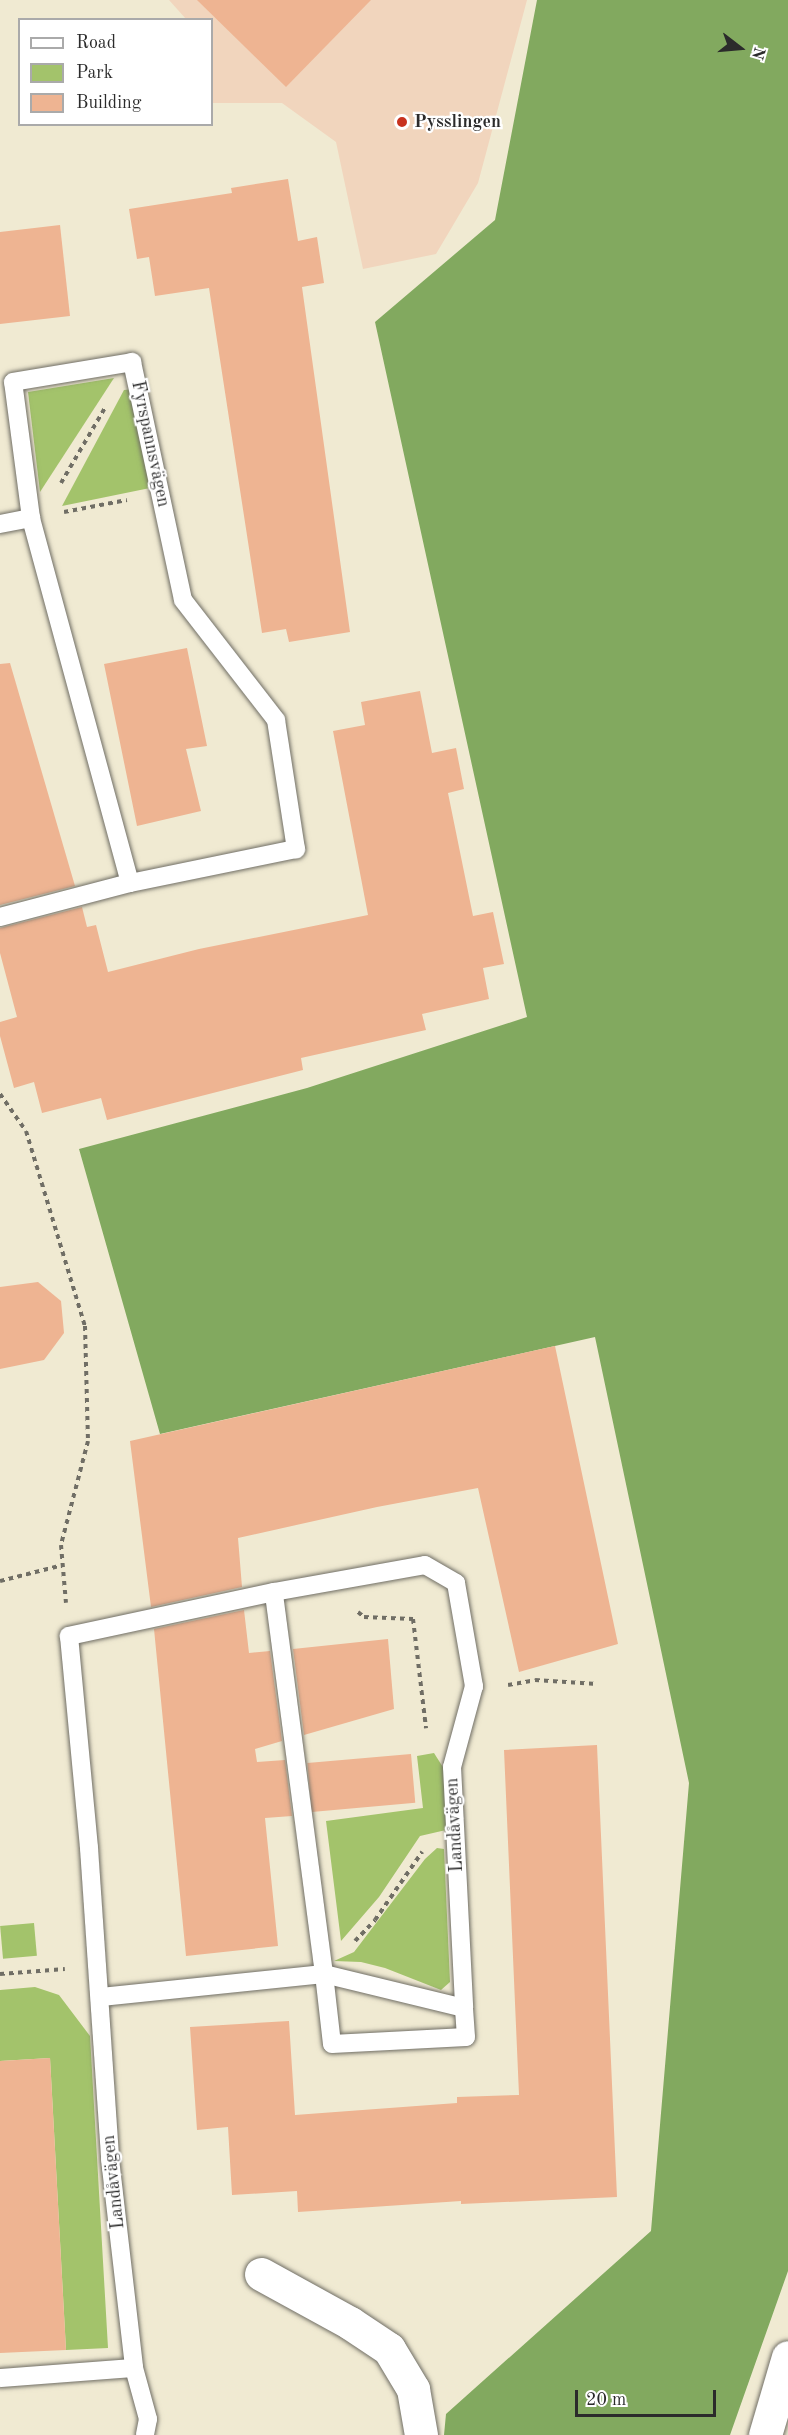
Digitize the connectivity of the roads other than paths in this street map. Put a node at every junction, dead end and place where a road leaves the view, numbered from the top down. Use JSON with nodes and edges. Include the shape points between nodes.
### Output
{"nodes":[{"id":1,"x":36,"y":517,"type":"junction"},
{"id":2,"x":0,"y":524,"type":"edge"},
{"id":3,"x":130,"y":883,"type":"junction"},
{"id":4,"x":0,"y":917,"type":"edge"},
{"id":5,"x":274,"y":1592,"type":"junction"},
{"id":6,"x":323,"y":1968,"type":"junction"},
{"id":7,"x":100,"y":1997,"type":"junction"},
{"id":8,"x":464,"y":2008,"type":"junction"},
{"id":9,"x":261,"y":2274,"type":"dead end"},
{"id":10,"x":788,"y":2357,"type":"edge"},
{"id":11,"x":134,"y":2368,"type":"junction"},
{"id":12,"x":0,"y":2378,"type":"edge"},
{"id":13,"x":145,"y":2435,"type":"edge"},
{"id":14,"x":421,"y":2435,"type":"edge"},
{"id":15,"x":765,"y":2435,"type":"edge"}],
"edges":[{"from":1,"to":2,"type":"lane"},
{"from":1,"to":3,"type":"lane","name":"Fyrspannsvägen"},
{"from":1,"to":3,"type":"lane","name":"Fyrspannsvägen","via":[[13,382],[132,362],[183,600],[276,720],[296,849]]},
{"from":3,"to":4,"type":"lane","name":"Fyrspannsvägen"},
{"from":5,"to":6,"type":"lane"},
{"from":5,"to":7,"type":"lane","name":"Landåvägen","via":[[69,1636]]},
{"from":5,"to":8,"type":"lane","name":"Landåvägen","via":[[425,1565],[456,1583],[474,1686],[452,1767]]},
{"from":6,"to":7,"type":"lane"},
{"from":6,"to":8,"type":"lane"},
{"from":6,"to":8,"type":"lane","name":"Landåvägen","via":[[332,2044],[466,2037]]},
{"from":7,"to":11,"type":"lane","name":"Landåvägen","via":[[110,2158]]},
{"from":9,"to":14,"type":"street","via":[[389,2349],[413,2389]]},
{"from":10,"to":15,"type":"street"},
{"from":11,"to":12,"type":"lane"},
{"from":11,"to":13,"type":"lane","name":"Landåvägen","via":[[148,2419]]}]}
